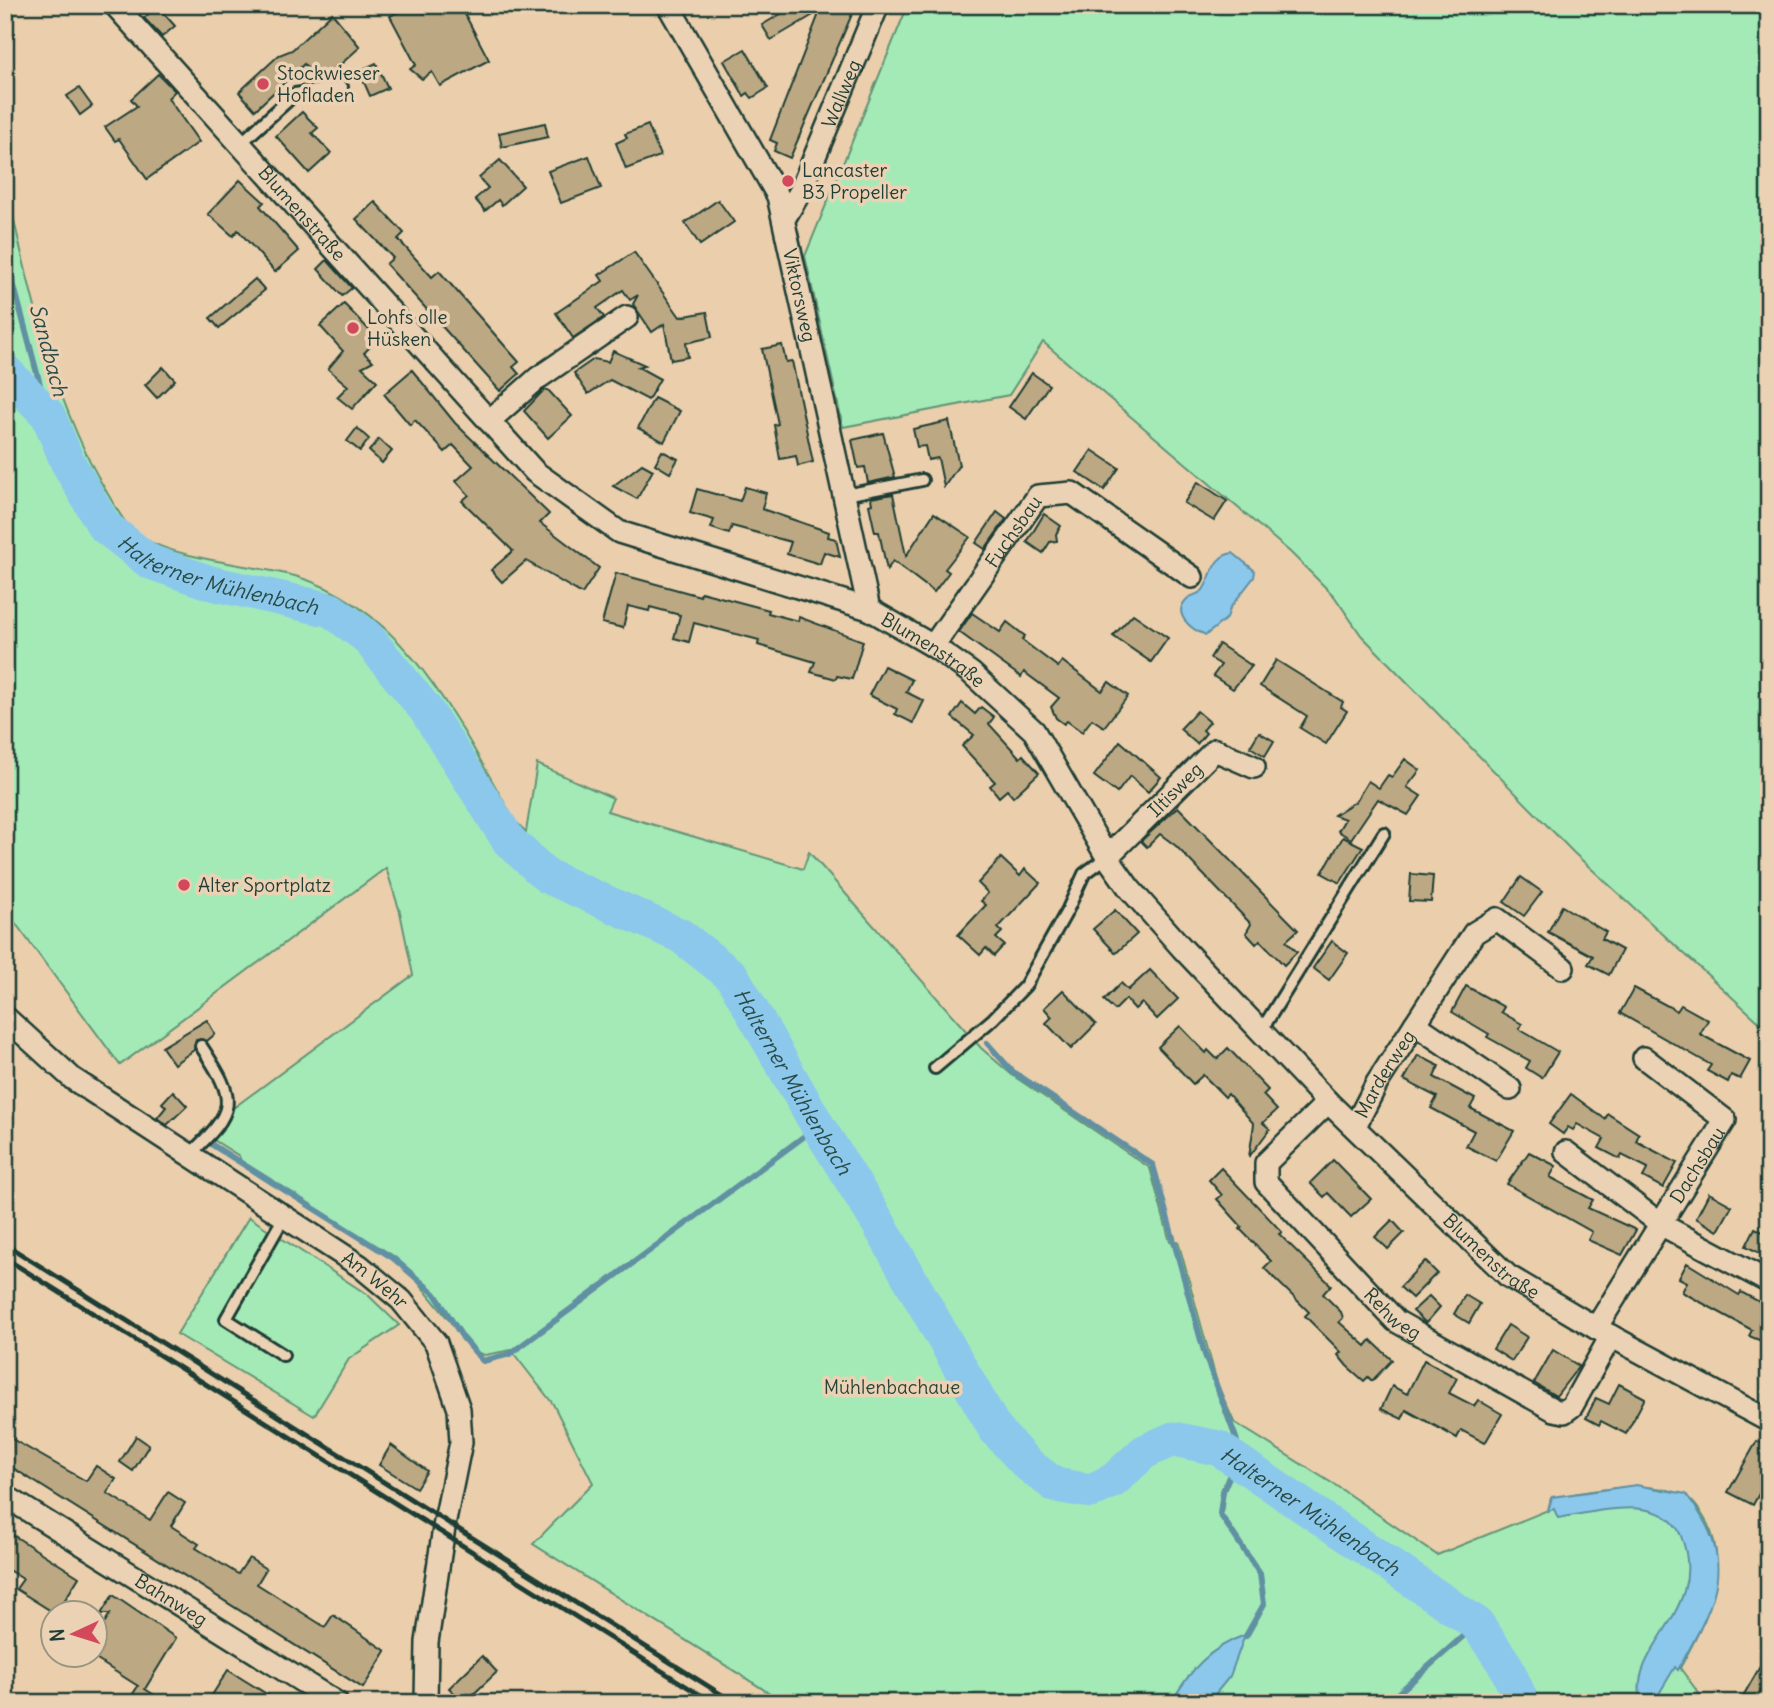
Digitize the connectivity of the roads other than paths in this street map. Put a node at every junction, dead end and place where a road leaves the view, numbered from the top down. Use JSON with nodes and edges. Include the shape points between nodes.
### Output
{"nodes":[{"id":1,"x":115,"y":5,"type":"edge"},
{"id":2,"x":668,"y":5,"type":"edge"},
{"id":3,"x":878,"y":5,"type":"edge"},
{"id":4,"x":342,"y":88,"type":"dead end"},
{"id":5,"x":240,"y":144,"type":"junction"},
{"id":6,"x":784,"y":219,"type":"junction"},
{"id":7,"x":627,"y":317,"type":"dead end"},
{"id":8,"x":489,"y":421,"type":"junction"},
{"id":9,"x":922,"y":480,"type":"dead end"},
{"id":10,"x":845,"y":495,"type":"junction"},
{"id":11,"x":1192,"y":577,"type":"dead end"},
{"id":12,"x":869,"y":609,"type":"junction"},
{"id":13,"x":933,"y":646,"type":"junction"},
{"id":14,"x":1254,"y":767,"type":"dead end"},
{"id":15,"x":1384,"y":833,"type":"dead end"},
{"id":16,"x":1107,"y":857,"type":"junction"},
{"id":17,"x":1563,"y":968,"type":"dead end"},
{"id":18,"x":5,"y":1017,"type":"edge"},
{"id":19,"x":1415,"y":1024,"type":"junction"},
{"id":20,"x":1261,"y":1031,"type":"junction"},
{"id":21,"x":201,"y":1046,"type":"dead end"},
{"id":22,"x":1644,"y":1058,"type":"dead end"},
{"id":23,"x":935,"y":1068,"type":"dead end"},
{"id":24,"x":1510,"y":1089,"type":"dead end"},
{"id":25,"x":1328,"y":1102,"type":"junction"},
{"id":26,"x":1355,"y":1126,"type":"junction"},
{"id":27,"x":1566,"y":1152,"type":"dead end"},
{"id":28,"x":188,"y":1156,"type":"junction"},
{"id":29,"x":284,"y":1217,"type":"junction"},
{"id":30,"x":1662,"y":1225,"type":"junction"},
{"id":31,"x":1769,"y":1282,"type":"edge"},
{"id":32,"x":1603,"y":1332,"type":"junction"},
{"id":33,"x":284,"y":1355,"type":"dead end"},
{"id":34,"x":1769,"y":1421,"type":"edge"},
{"id":35,"x":5,"y":1496,"type":"edge"},
{"id":36,"x":337,"y":1703,"type":"edge"},
{"id":37,"x":426,"y":1703,"type":"edge"}],
"edges":[{"from":1,"to":5,"type":"street","name":"Blumenstraße"},
{"from":2,"to":6,"type":"street","name":"Viktorsweg","via":[[778,195]]},
{"from":3,"to":6,"type":"street","name":"Wallweg","via":[[800,192]]},
{"from":4,"to":5,"type":"lane","via":[[295,94]]},
{"from":5,"to":8,"type":"street","name":"Blumenstraße"},
{"from":6,"to":10,"type":"street","name":"Viktorsweg"},
{"from":7,"to":8,"type":"street","via":[[538,378]]},
{"from":8,"to":12,"type":"street","name":"Blumenstraße","via":[[535,472],[619,532]]},
{"from":9,"to":10,"type":"lane"},
{"from":10,"to":12,"type":"street","name":"Viktorsweg"},
{"from":11,"to":13,"type":"street","name":"Fuchsbau","via":[[1072,493],[1038,496]]},
{"from":12,"to":13,"type":"street","name":"Blumenstraße"},
{"from":13,"to":16,"type":"street","name":"Blumenstraße","via":[[971,673],[1034,731]]},
{"from":14,"to":16,"type":"street","name":"Iltisweg","via":[[1215,750]]},
{"from":15,"to":20,"type":"lane"},
{"from":16,"to":20,"type":"street","name":"Blumenstraße","via":[[1137,898]]},
{"from":16,"to":23,"type":"lane","via":[[1084,874],[1025,986]]},
{"from":17,"to":19,"type":"street","name":"Marderweg","via":[[1497,919],[1474,933]]},
{"from":18,"to":28,"type":"street","name":"Am Wehr","via":[[73,1079]]},
{"from":19,"to":24,"type":"street","name":"Marderweg"},
{"from":19,"to":26,"type":"street","name":"Marderweg"},
{"from":20,"to":25,"type":"street","name":"Blumenstraße"},
{"from":21,"to":28,"type":"lane","via":[[228,1095],[219,1127]]},
{"from":22,"to":30,"type":"street","name":"Dachsbau","via":[[1725,1120]]},
{"from":25,"to":26,"type":"street","name":"Blumenstraße"},
{"from":25,"to":32,"type":"street","name":"Rehweg","via":[[1266,1163],[1266,1182],[1396,1321],[1564,1412],[1572,1406]]},
{"from":26,"to":32,"type":"street","name":"Blumenstraße","via":[[1508,1276]]},
{"from":27,"to":30,"type":"street","name":"Dachsbau"},
{"from":28,"to":29,"type":"street","name":"Am Wehr"},
{"from":29,"to":33,"type":"lane","via":[[226,1319]]},
{"from":29,"to":37,"type":"street","name":"Am Wehr","via":[[360,1266],[401,1300],[436,1343],[459,1409],[461,1443],[427,1642]]},
{"from":30,"to":31,"type":"street"},
{"from":30,"to":32,"type":"street","name":"Dachsbau"},
{"from":32,"to":34,"type":"street","name":"Blumenstraße"},
{"from":35,"to":36,"type":"street","name":"Bahnweg"}]}
